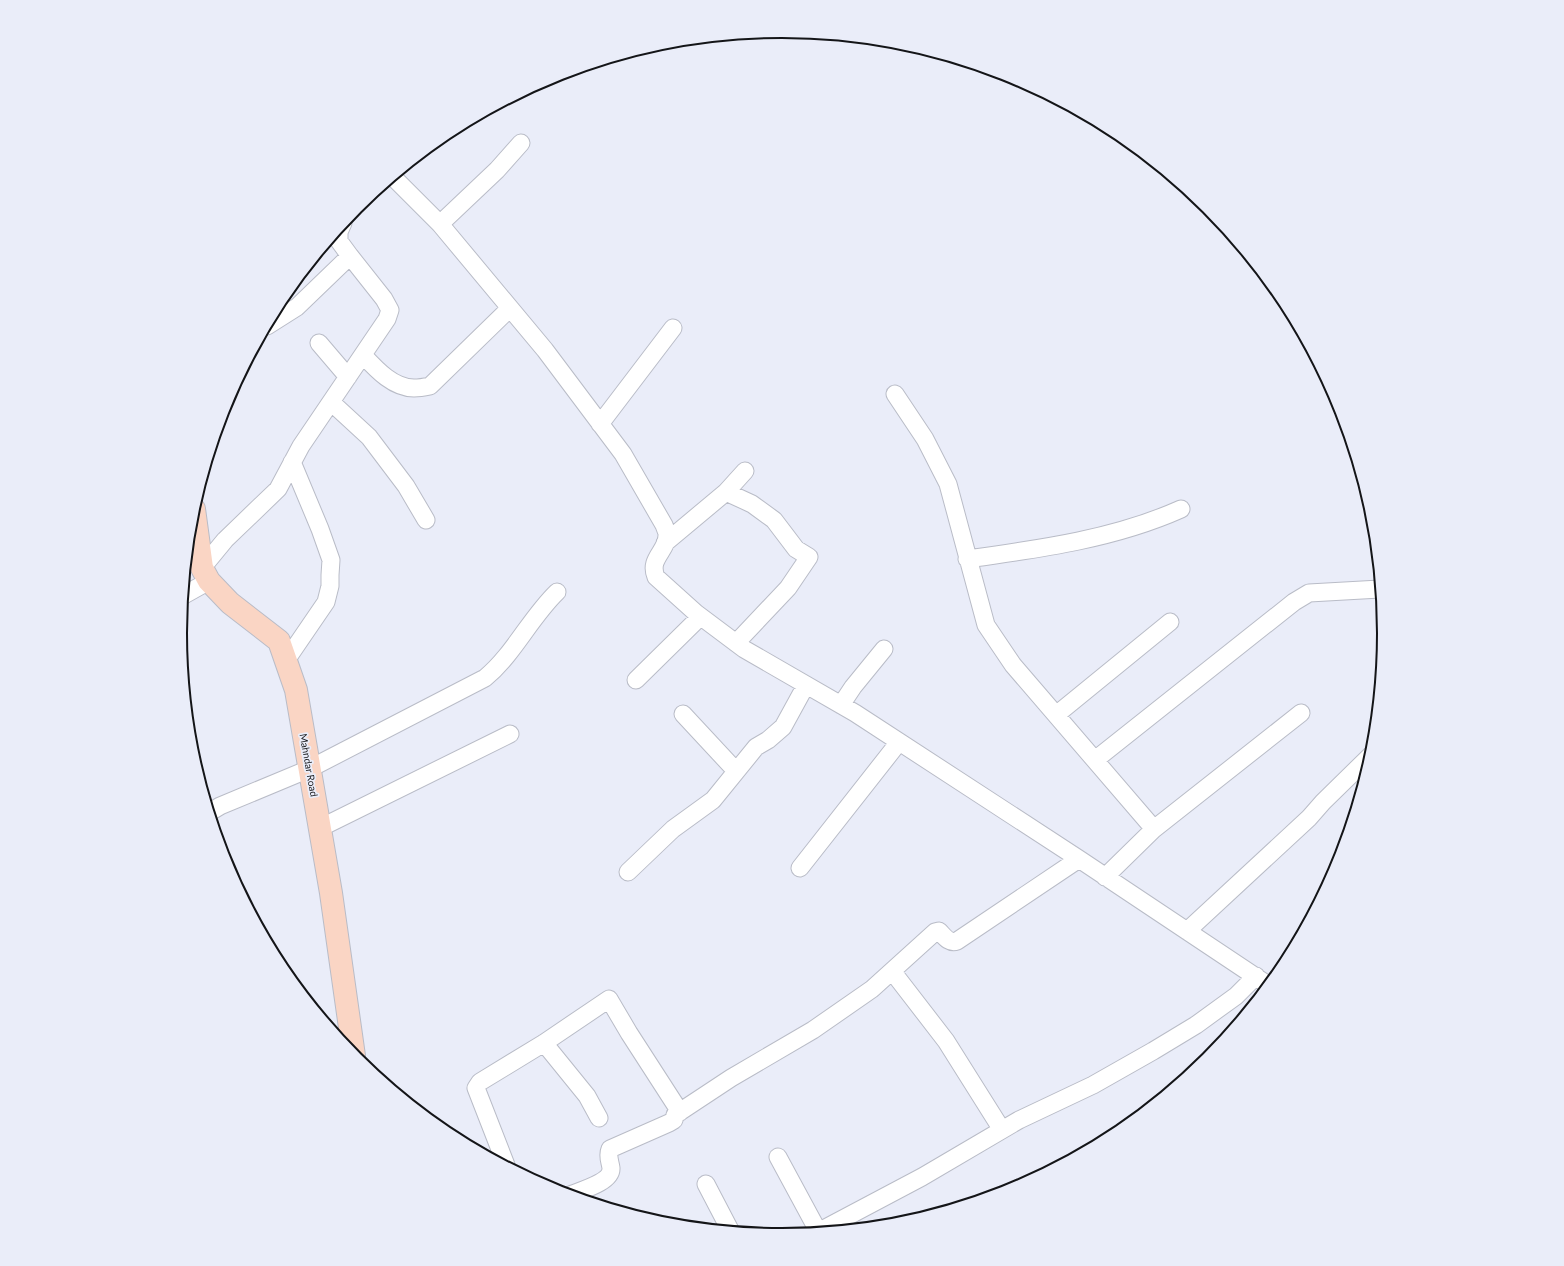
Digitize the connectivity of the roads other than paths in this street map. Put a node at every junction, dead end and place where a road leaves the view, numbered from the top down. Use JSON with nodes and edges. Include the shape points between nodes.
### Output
{"nodes":[{"id":1,"x":521,"y":143,"type":"dead end"},
{"id":2,"x":397,"y":181,"type":"edge"},
{"id":3,"x":440,"y":224,"type":"junction"},
{"id":4,"x":339,"y":236,"type":"edge"},
{"id":5,"x":350,"y":256,"type":"junction"},
{"id":6,"x":510,"y":309,"type":"junction"},
{"id":7,"x":276,"y":320,"type":"edge"},
{"id":8,"x":672,"y":328,"type":"dead end"},
{"id":9,"x":319,"y":342,"type":"dead end"},
{"id":10,"x":363,"y":355,"type":"junction"},
{"id":11,"x":348,"y":377,"type":"junction"},
{"id":12,"x":895,"y":394,"type":"dead end"},
{"id":13,"x":331,"y":402,"type":"junction"},
{"id":14,"x":600,"y":424,"type":"junction"},
{"id":15,"x":292,"y":462,"type":"junction"},
{"id":16,"x":745,"y":471,"type":"dead end"},
{"id":17,"x":726,"y":492,"type":"junction"},
{"id":18,"x":1181,"y":509,"type":"dead end"},
{"id":19,"x":426,"y":520,"type":"dead end"},
{"id":20,"x":197,"y":525,"type":"edge"},
{"id":21,"x":665,"y":543,"type":"junction"},
{"id":22,"x":967,"y":559,"type":"junction"},
{"id":23,"x":205,"y":575,"type":"junction"},
{"id":24,"x":1376,"y":589,"type":"edge"},
{"id":25,"x":188,"y":591,"type":"edge"},
{"id":26,"x":557,"y":592,"type":"dead end"},
{"id":27,"x":700,"y":617,"type":"junction"},
{"id":28,"x":1170,"y":622,"type":"dead end"},
{"id":29,"x":736,"y":643,"type":"junction"},
{"id":30,"x":884,"y":650,"type":"dead end"},
{"id":31,"x":285,"y":662,"type":"junction"},
{"id":32,"x":636,"y":680,"type":"dead end"},
{"id":33,"x":806,"y":685,"type":"junction"},
{"id":34,"x":841,"y":705,"type":"junction"},
{"id":35,"x":1301,"y":713,"type":"dead end"},
{"id":36,"x":683,"y":714,"type":"dead end"},
{"id":37,"x":1056,"y":715,"type":"junction"},
{"id":38,"x":510,"y":734,"type":"dead end"},
{"id":39,"x":899,"y":742,"type":"junction"},
{"id":40,"x":1095,"y":760,"type":"junction"},
{"id":41,"x":1363,"y":763,"type":"edge"},
{"id":42,"x":309,"y":769,"type":"junction"},
{"id":43,"x":736,"y":771,"type":"junction"},
{"id":44,"x":214,"y":809,"type":"edge"},
{"id":45,"x":320,"y":828,"type":"junction"},
{"id":46,"x":1154,"y":828,"type":"junction"},
{"id":47,"x":1079,"y":859,"type":"junction"},
{"id":48,"x":800,"y":868,"type":"dead end"},
{"id":49,"x":628,"y":872,"type":"dead end"},
{"id":50,"x":1105,"y":877,"type":"junction"},
{"id":51,"x":1188,"y":931,"type":"junction"},
{"id":52,"x":892,"y":971,"type":"junction"},
{"id":53,"x":1262,"y":981,"type":"edge"},
{"id":54,"x":544,"y":1043,"type":"junction"},
{"id":55,"x":352,"y":1044,"type":"edge"},
{"id":56,"x":680,"y":1112,"type":"junction"},
{"id":57,"x":599,"y":1118,"type":"dead end"},
{"id":58,"x":1002,"y":1130,"type":"junction"},
{"id":59,"x":778,"y":1158,"type":"dead end"},
{"id":60,"x":504,"y":1159,"type":"edge"},
{"id":61,"x":706,"y":1184,"type":"dead end"},
{"id":62,"x":578,"y":1192,"type":"edge"},
{"id":63,"x":728,"y":1225,"type":"edge"},
{"id":64,"x":828,"y":1226,"type":"edge"},
{"id":65,"x":817,"y":1227,"type":"edge"}],
"edges":[{"from":1,"to":3,"type":"street","via":[[497,170]]},
{"from":2,"to":3,"type":"street"},
{"from":3,"to":6,"type":"street"},
{"from":4,"to":5,"type":"street"},
{"from":5,"to":7,"type":"street","via":[[296,307]]},
{"from":5,"to":10,"type":"street","via":[[390,310],[387,319]]},
{"from":6,"to":10,"type":"street","via":[[430,386],[414,388],[400,385],[379,371]]},
{"from":6,"to":14,"type":"street","via":[[546,350]]},
{"from":8,"to":14,"type":"street"},
{"from":9,"to":11,"type":"street"},
{"from":10,"to":11,"type":"street"},
{"from":11,"to":13,"type":"street"},
{"from":12,"to":22,"type":"street","via":[[925,439],[948,484]]},
{"from":13,"to":15,"type":"street"},
{"from":13,"to":19,"type":"street","via":[[370,437],[406,486]]},
{"from":14,"to":21,"type":"street","via":[[623,454],[664,525],[667,535]]},
{"from":15,"to":23,"type":"street","via":[[278,490],[225,540]]},
{"from":15,"to":31,"type":"street","via":[[331,560],[330,586],[326,602]]},
{"from":16,"to":17,"type":"street"},
{"from":17,"to":21,"type":"street"},
{"from":17,"to":29,"type":"street","via":[[752,504],[774,520],[796,548],[809,557],[788,588]]},
{"from":18,"to":22,"type":"street","via":[[1123,530],[1032,550]]},
{"from":20,"to":23,"type":"street"},
{"from":21,"to":27,"type":"street","via":[[654,563],[656,577]]},
{"from":22,"to":37,"type":"street","via":[[986,625],[1013,665]]},
{"from":23,"to":25,"type":"street"},
{"from":23,"to":31,"type":"street","name":"Mahndar Road","via":[[230,603],[279,641]]},
{"from":24,"to":40,"type":"street","via":[[1309,593],[1294,602]]},
{"from":26,"to":42,"type":"street","via":[[535,616],[502,661],[484,678]]},
{"from":27,"to":29,"type":"street"},
{"from":27,"to":32,"type":"street"},
{"from":28,"to":37,"type":"street"},
{"from":29,"to":33,"type":"street"},
{"from":30,"to":34,"type":"street"},
{"from":31,"to":42,"type":"street","name":"Mahndar Road","via":[[296,690]]},
{"from":33,"to":34,"type":"street"},
{"from":33,"to":43,"type":"street","via":[[783,727],[756,747]]},
{"from":34,"to":39,"type":"street"},
{"from":35,"to":46,"type":"street"},
{"from":36,"to":43,"type":"street"},
{"from":37,"to":40,"type":"street"},
{"from":38,"to":45,"type":"street"},
{"from":39,"to":47,"type":"street"},
{"from":39,"to":48,"type":"street"},
{"from":40,"to":46,"type":"street"},
{"from":41,"to":51,"type":"street","via":[[1309,818]]},
{"from":42,"to":44,"type":"street"},
{"from":42,"to":45,"type":"street","name":"Mahndar Road"},
{"from":43,"to":49,"type":"street","via":[[713,800],[677,826]]},
{"from":45,"to":55,"type":"street","name":"Mahndar Road"},
{"from":46,"to":50,"type":"street"},
{"from":47,"to":50,"type":"street"},
{"from":47,"to":52,"type":"street","via":[[957,941],[950,942],[939,931],[935,932]]},
{"from":50,"to":51,"type":"street"},
{"from":51,"to":53,"type":"street"},
{"from":52,"to":56,"type":"street","via":[[872,989],[813,1030],[731,1078]]},
{"from":52,"to":58,"type":"street","via":[[946,1040]]},
{"from":53,"to":58,"type":"street","via":[[1196,1025],[1093,1085]]},
{"from":54,"to":56,"type":"street","via":[[609,999]]},
{"from":54,"to":57,"type":"street","via":[[586,1096]]},
{"from":54,"to":60,"type":"street","via":[[480,1082],[476,1088]]},
{"from":56,"to":62,"type":"street","via":[[669,1123],[610,1149],[609,1176]]},
{"from":58,"to":64,"type":"street","via":[[922,1177]]},
{"from":59,"to":65,"type":"street"},
{"from":61,"to":63,"type":"street"}]}
